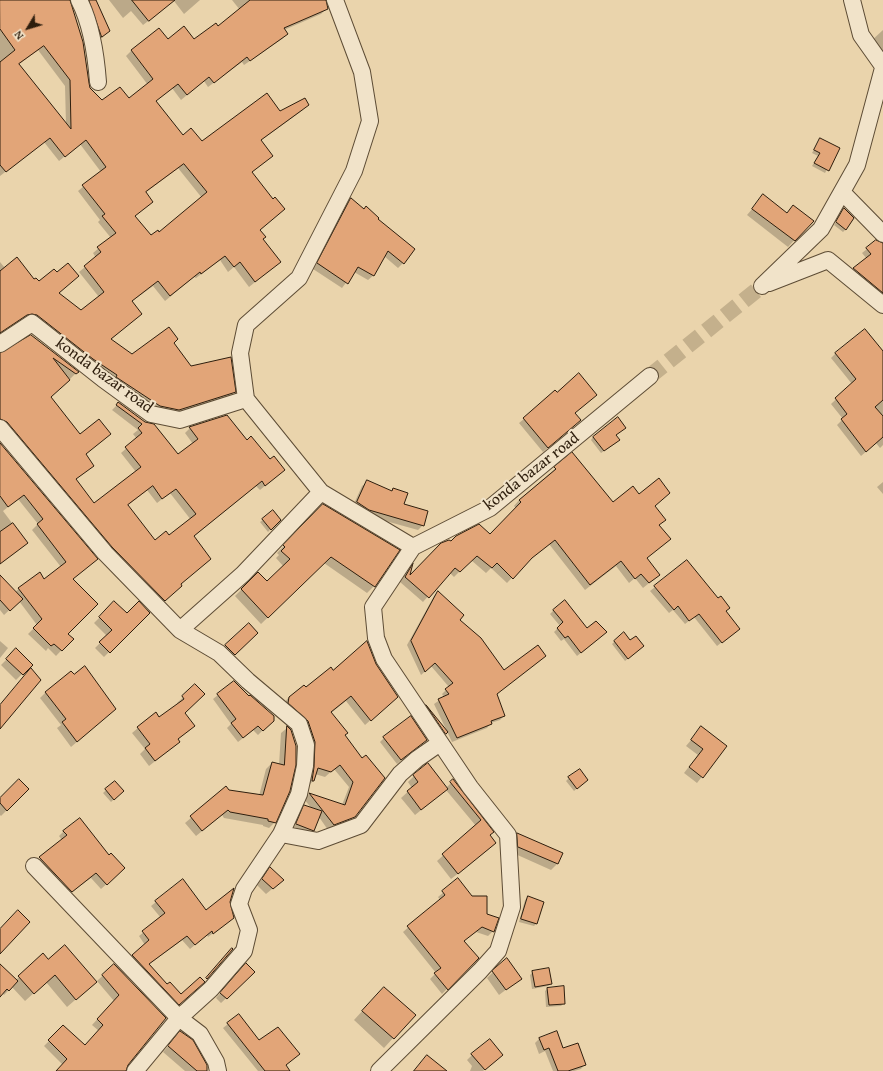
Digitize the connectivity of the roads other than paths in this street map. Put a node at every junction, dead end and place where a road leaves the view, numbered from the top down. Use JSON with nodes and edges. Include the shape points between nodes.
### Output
{"nodes":[{"id":1,"x":79,"y":0,"type":"edge"},
{"id":2,"x":335,"y":0,"type":"edge"},
{"id":3,"x":852,"y":0,"type":"edge"},
{"id":4,"x":883,"y":67,"type":"edge"},
{"id":5,"x":98,"y":82,"type":"dead end"},
{"id":6,"x":842,"y":192,"type":"junction"},
{"id":7,"x":883,"y":234,"type":"edge"},
{"id":8,"x":883,"y":306,"type":"edge"},
{"id":9,"x":0,"y":344,"type":"edge"},
{"id":10,"x":650,"y":376,"type":"tunnel mouth"},
{"id":11,"x":246,"y":399,"type":"junction"},
{"id":12,"x":0,"y":428,"type":"edge"},
{"id":13,"x":321,"y":492,"type":"junction"},
{"id":14,"x":413,"y":547,"type":"junction"},
{"id":15,"x":180,"y":630,"type":"junction"},
{"id":16,"x":440,"y":743,"type":"junction"},
{"id":17,"x":281,"y":834,"type":"junction"},
{"id":18,"x":34,"y":866,"type":"dead end"},
{"id":19,"x":179,"y":1018,"type":"junction"},
{"id":20,"x":135,"y":1071,"type":"edge"},
{"id":21,"x":218,"y":1071,"type":"edge"},
{"id":22,"x":379,"y":1071,"type":"edge"}],
"edges":[{"from":1,"to":5,"type":"street","via":[[86,12],[96,58]]},
{"from":2,"to":11,"type":"street","via":[[362,72],[370,121],[354,171],[299,278],[246,325],[240,353]]},
{"from":3,"to":4,"type":"street","via":[[861,35]]},
{"from":4,"to":6,"type":"street","via":[[857,165]]},
{"from":6,"to":7,"type":"street"},
{"from":6,"to":8,"type":"street","via":[[821,230],[762,286],[828,260]]},
{"from":9,"to":11,"type":"street","name":"konda bazar road","via":[[32,323],[151,414],[180,420]]},
{"from":10,"to":14,"type":"street","name":"konda bazar road","via":[[490,508]]},
{"from":11,"to":13,"type":"street"},
{"from":12,"to":15,"type":"street","via":[[105,553]]},
{"from":13,"to":14,"type":"street"},
{"from":13,"to":15,"type":"street","via":[[243,574]]},
{"from":14,"to":16,"type":"street","via":[[373,607],[376,638],[384,659]]},
{"from":15,"to":17,"type":"street","via":[[219,653],[299,724],[306,745],[305,766],[299,794]]},
{"from":16,"to":17,"type":"street","via":[[400,774],[361,825],[318,841]]},
{"from":16,"to":22,"type":"street","via":[[470,787],[508,835],[512,907],[498,951]]},
{"from":17,"to":19,"type":"street","via":[[244,889],[239,904],[249,930],[244,951],[211,989]]},
{"from":18,"to":19,"type":"street"},
{"from":19,"to":20,"type":"street"},
{"from":19,"to":21,"type":"street","via":[[200,1034],[216,1062]]}]}
